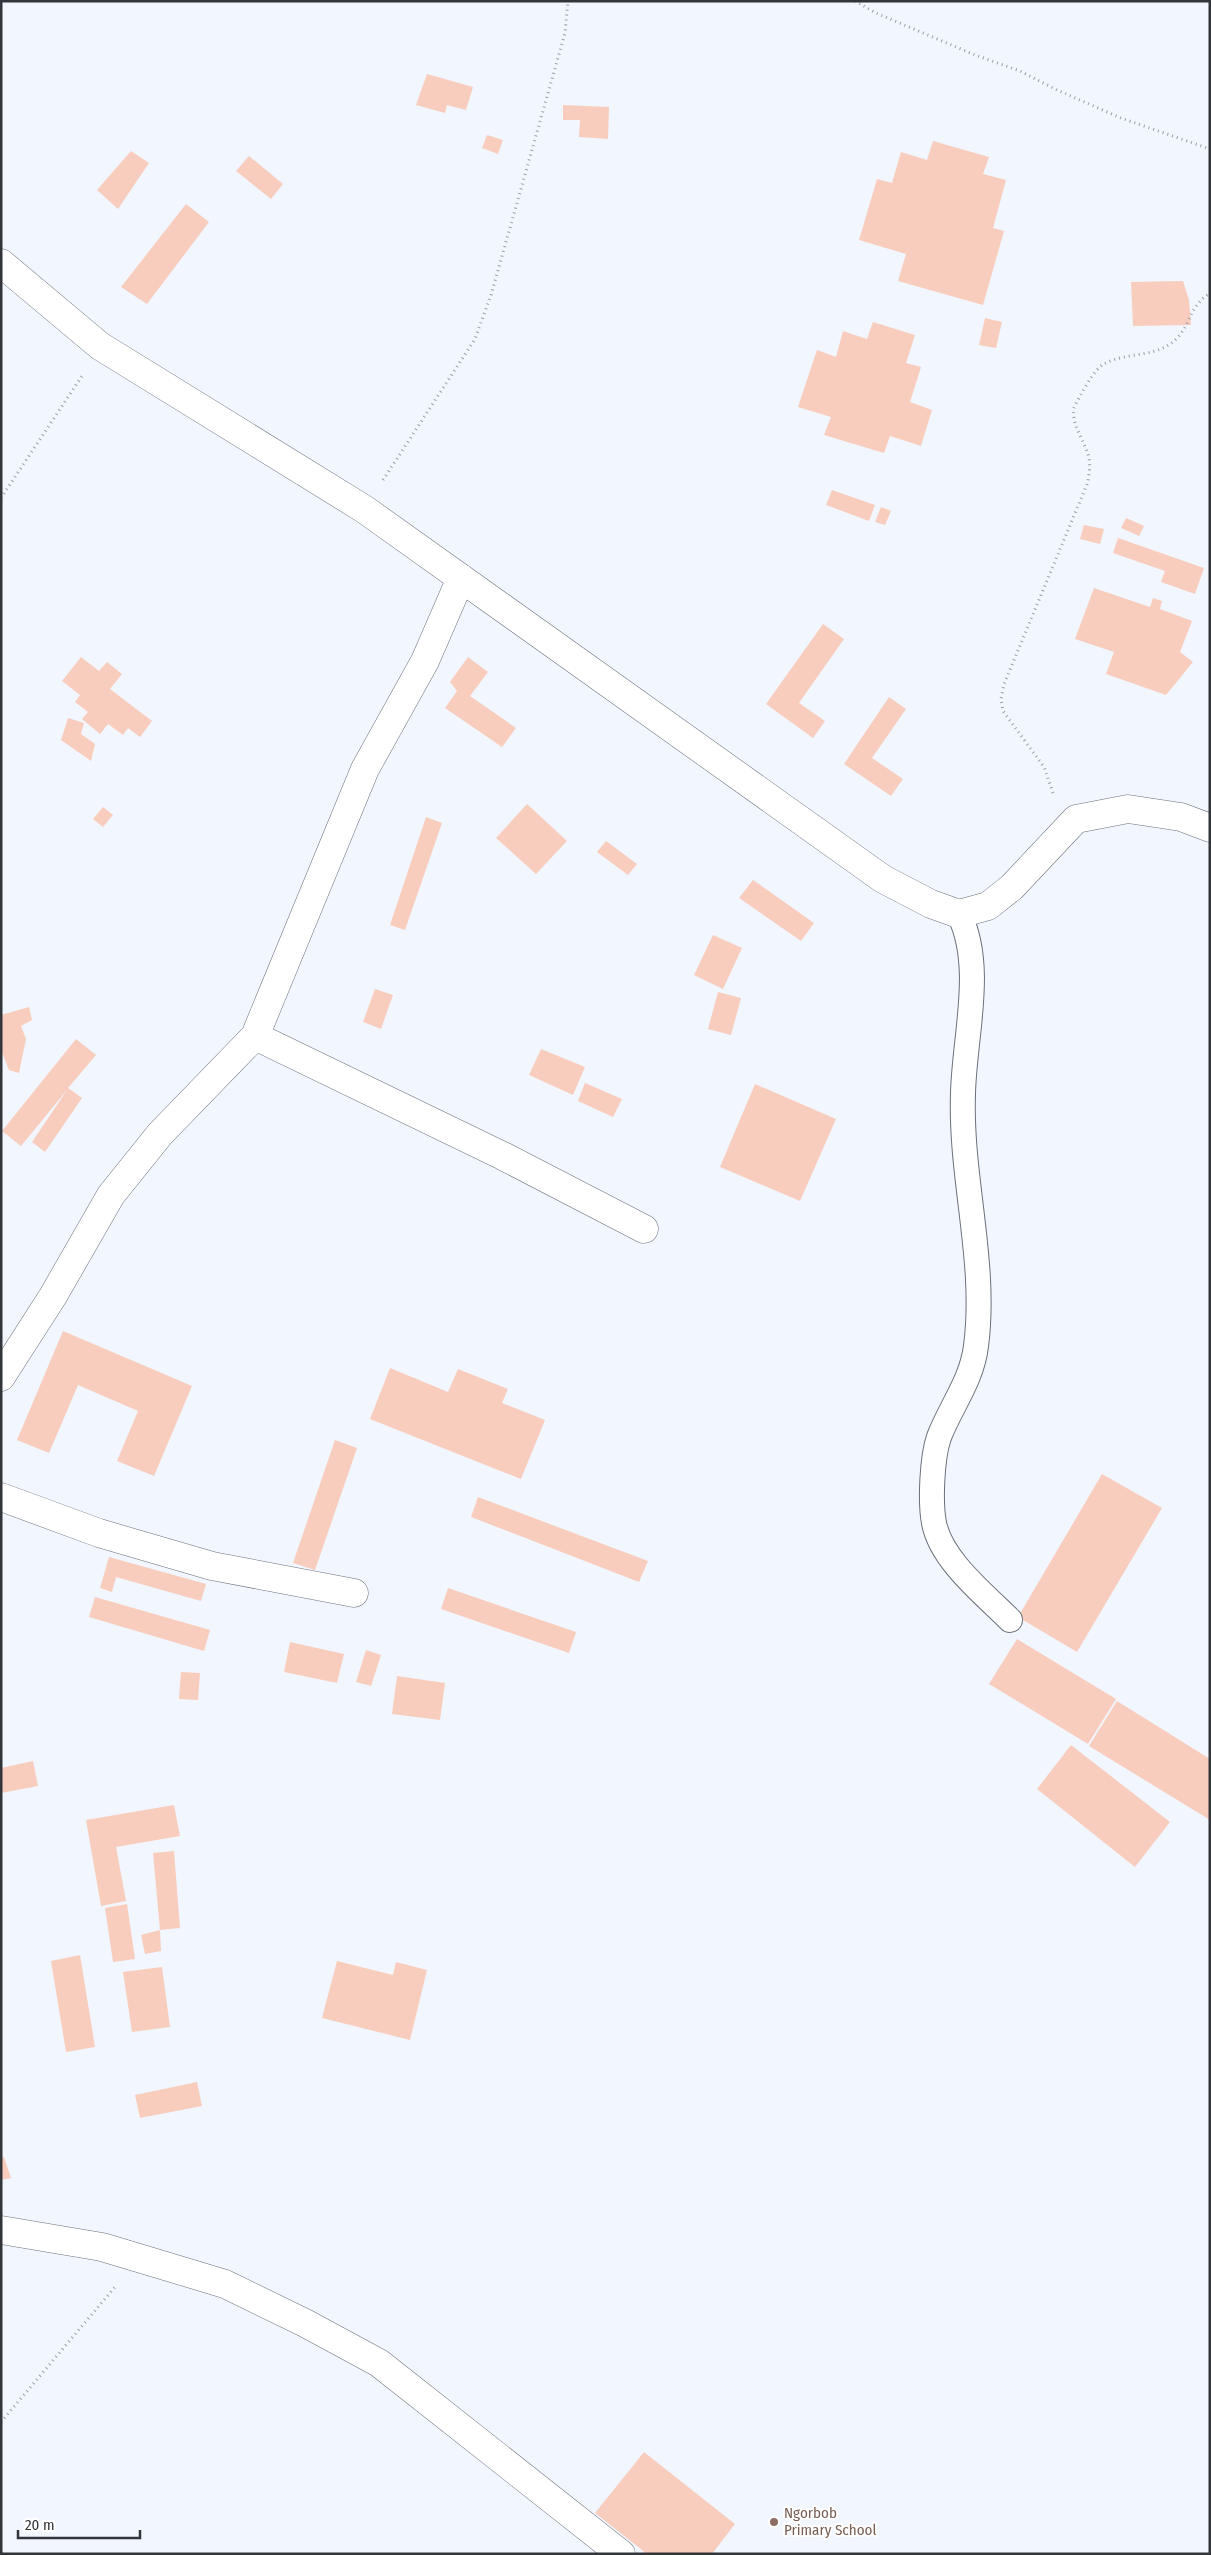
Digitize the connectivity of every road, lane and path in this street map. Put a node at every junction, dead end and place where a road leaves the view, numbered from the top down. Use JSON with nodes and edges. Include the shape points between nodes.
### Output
{"nodes":[{"id":1,"x":568,"y":1,"type":"edge"},
{"id":2,"x":855,"y":1,"type":"edge"},
{"id":3,"x":1210,"y":149,"type":"edge"},
{"id":4,"x":1,"y":263,"type":"edge"},
{"id":5,"x":1210,"y":293,"type":"edge"},
{"id":6,"x":100,"y":346,"type":"junction"},
{"id":7,"x":1,"y":498,"type":"edge"},
{"id":8,"x":364,"y":509,"type":"junction"},
{"id":9,"x":461,"y":578,"type":"junction"},
{"id":10,"x":1065,"y":828,"type":"junction"},
{"id":11,"x":1210,"y":828,"type":"edge"},
{"id":12,"x":959,"y":914,"type":"junction"},
{"id":13,"x":255,"y":1036,"type":"junction"},
{"id":14,"x":644,"y":1229,"type":"dead end"},
{"id":15,"x":1,"y":1376,"type":"edge"},
{"id":16,"x":1,"y":1497,"type":"edge"},
{"id":17,"x":354,"y":1592,"type":"dead end"},
{"id":18,"x":1010,"y":1620,"type":"dead end"},
{"id":19,"x":1,"y":2230,"type":"edge"},
{"id":20,"x":139,"y":2258,"type":"junction"},
{"id":21,"x":1,"y":2422,"type":"edge"},
{"id":22,"x":621,"y":2554,"type":"edge"}],
"edges":[{"from":1,"to":8,"type":"path","via":[[565,33],[492,295],[475,339]]},
{"from":2,"to":3,"type":"path","via":[[876,13],[966,52],[1020,71],[1121,118]]},
{"from":4,"to":6,"type":"street"},
{"from":5,"to":10,"type":"path","via":[[1195,305],[1179,336],[1165,346],[1105,363],[1096,370],[1074,408],[1074,420],[1089,456],[1088,482],[1004,684],[1001,699],[1003,711],[1044,768]]},
{"from":6,"to":7,"type":"path"},
{"from":6,"to":8,"type":"street"},
{"from":8,"to":9,"type":"street"},
{"from":9,"to":12,"type":"street","via":[[883,879],[931,904]]},
{"from":9,"to":13,"type":"street","via":[[425,661],[365,769]]},
{"from":10,"to":11,"type":"street","via":[[1076,819],[1128,809],[1181,817]]},
{"from":10,"to":12,"type":"street","via":[[1012,888],[988,906]]},
{"from":12,"to":18,"type":"lane","via":[[971,952],[972,978],[962,1095],[978,1283],[976,1347],[967,1382],[933,1457],[934,1523],[946,1553]]},
{"from":13,"to":14,"type":"street","via":[[503,1156]]},
{"from":13,"to":15,"type":"street","via":[[160,1134],[111,1195],[54,1296]]},
{"from":16,"to":17,"type":"street","via":[[99,1533],[212,1566]]},
{"from":19,"to":20,"type":"street","via":[[102,2247]]},
{"from":20,"to":21,"type":"path"},
{"from":20,"to":22,"type":"street","via":[[225,2284],[379,2363]]}]}
